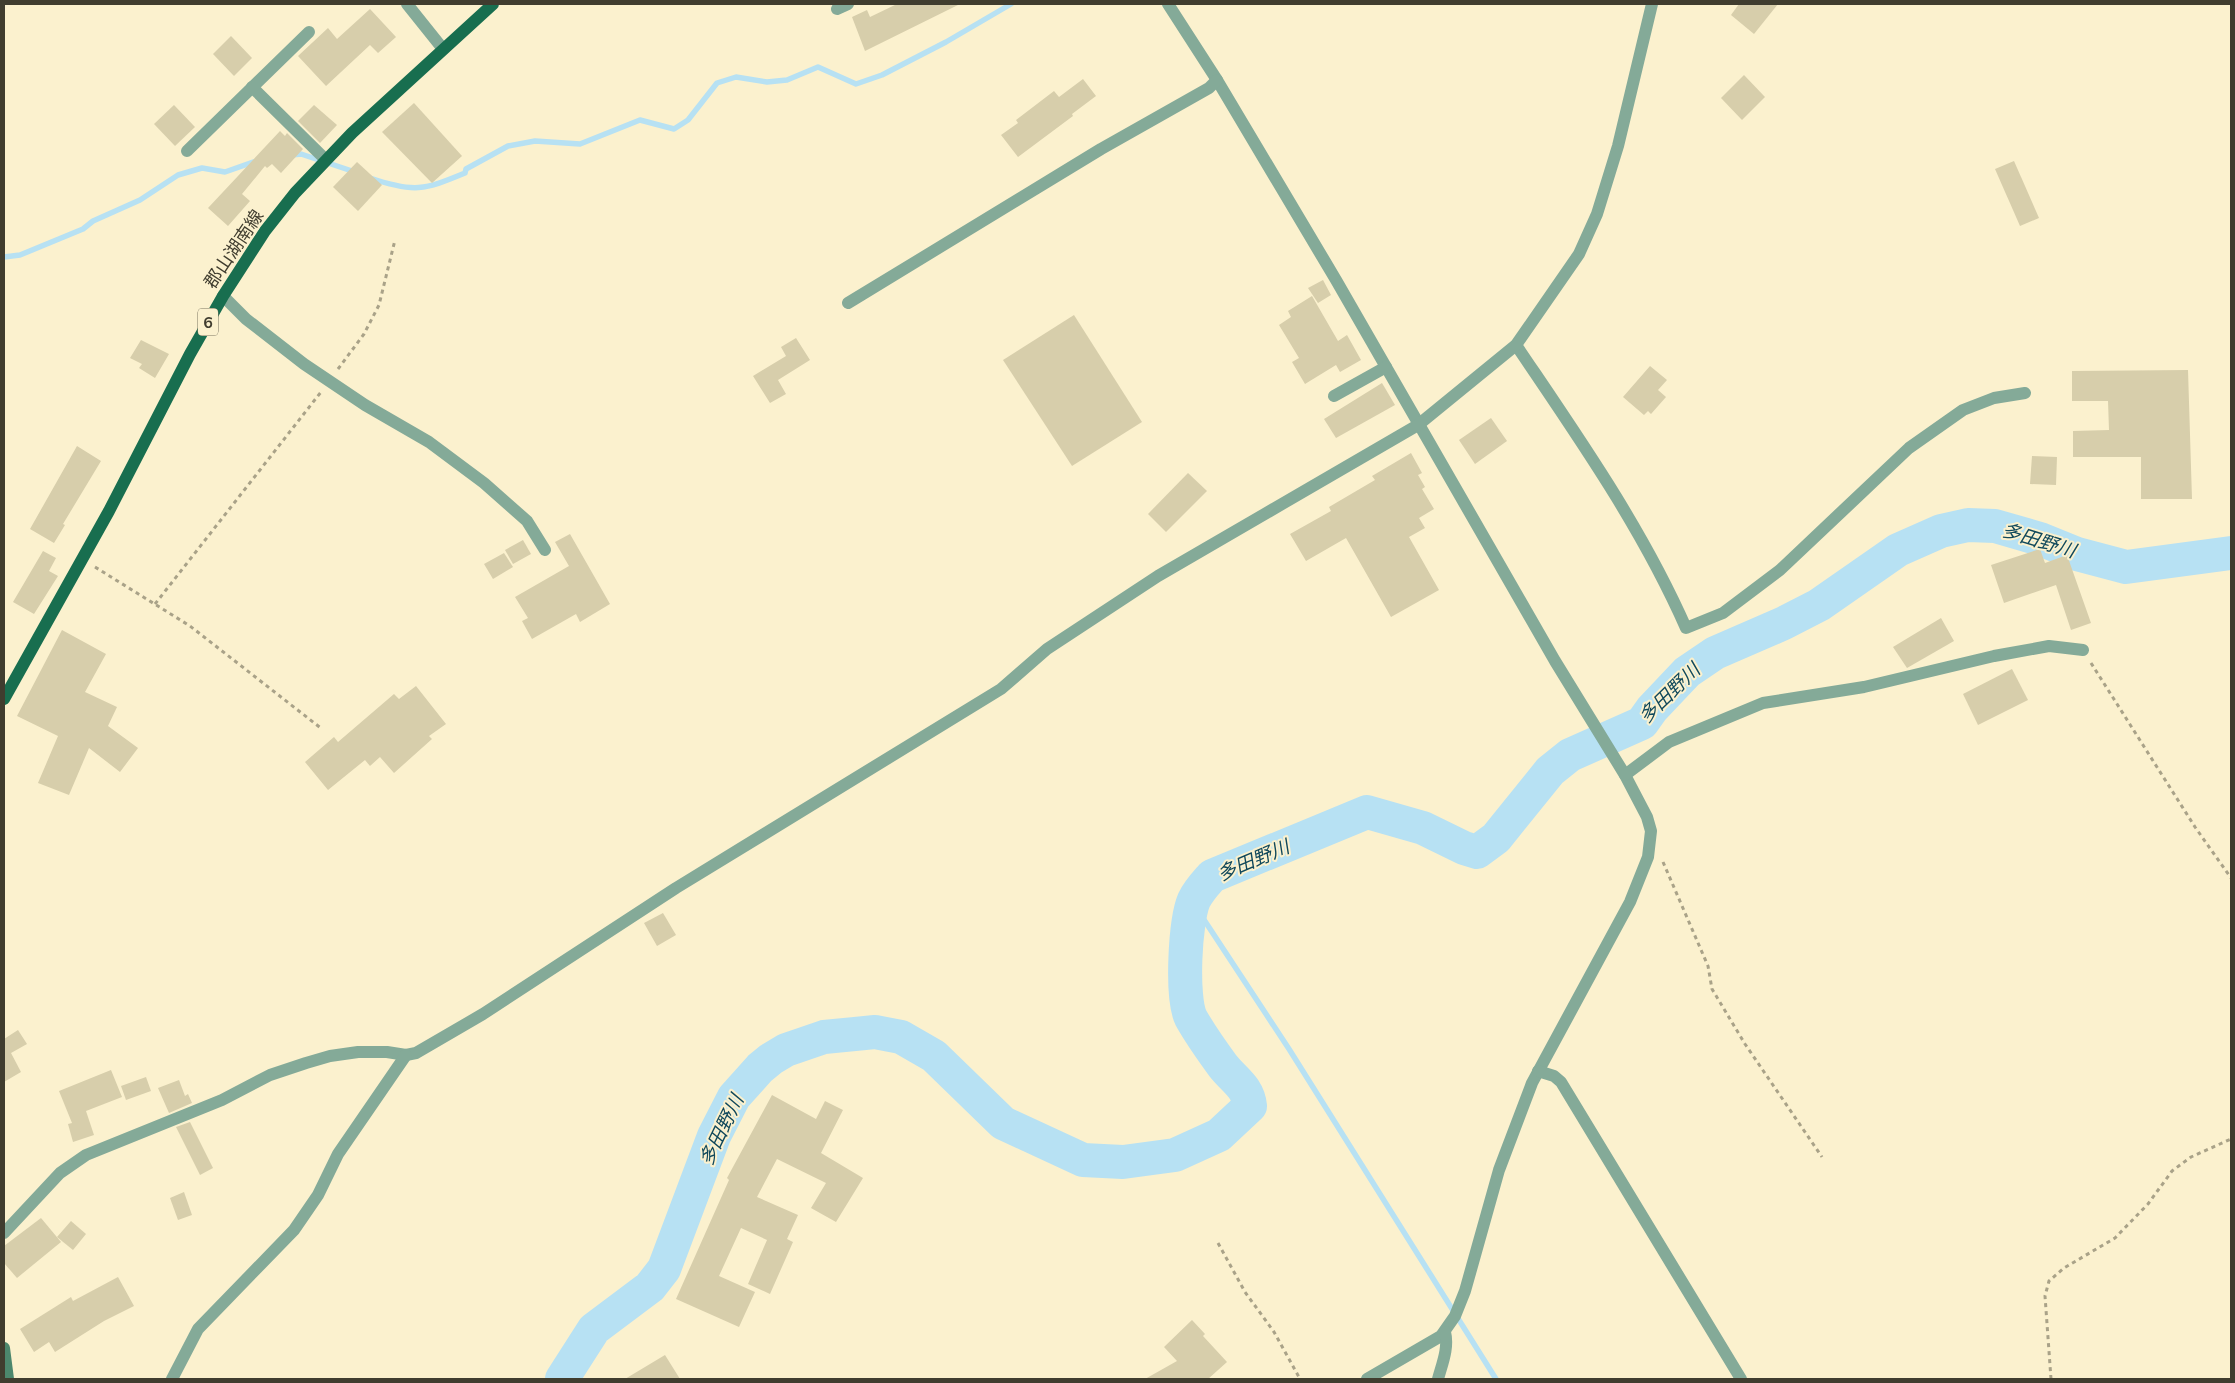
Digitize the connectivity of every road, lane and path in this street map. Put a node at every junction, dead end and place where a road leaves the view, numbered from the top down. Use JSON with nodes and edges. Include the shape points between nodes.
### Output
{"nodes":[{"id":1,"x":408,"y":4,"type":"edge"},
{"id":2,"x":493,"y":4,"type":"edge"},
{"id":3,"x":1168,"y":4,"type":"edge"},
{"id":4,"x":1652,"y":4,"type":"edge"},
{"id":5,"x":309,"y":32,"type":"dead end"},
{"id":6,"x":443,"y":50,"type":"junction"},
{"id":7,"x":1217,"y":80,"type":"junction"},
{"id":8,"x":252,"y":87,"type":"junction"},
{"id":9,"x":187,"y":151,"type":"dead end"},
{"id":10,"x":326,"y":160,"type":"junction"},
{"id":11,"x":395,"y":240,"type":"dead end"},
{"id":12,"x":223,"y":296,"type":"junction"},
{"id":13,"x":848,"y":303,"type":"dead end"},
{"id":14,"x":1516,"y":345,"type":"junction"},
{"id":15,"x":1386,"y":366,"type":"junction"},
{"id":16,"x":329,"y":381,"type":"junction"},
{"id":17,"x":2025,"y":393,"type":"dead end"},
{"id":18,"x":1334,"y":396,"type":"dead end"},
{"id":19,"x":1418,"y":425,"type":"junction"},
{"id":20,"x":544,"y":550,"type":"dead end"},
{"id":21,"x":82,"y":558,"type":"junction"},
{"id":22,"x":155,"y":604,"type":"junction"},
{"id":23,"x":2083,"y":650,"type":"joint"},
{"id":24,"x":4,"y":700,"type":"edge"},
{"id":25,"x":322,"y":729,"type":"dead end"},
{"id":26,"x":1625,"y":775,"type":"junction"},
{"id":27,"x":1651,"y":842,"type":"junction"},
{"id":28,"x":2231,"y":878,"type":"edge"},
{"id":29,"x":406,"y":1055,"type":"junction"},
{"id":30,"x":1538,"y":1071,"type":"junction"},
{"id":31,"x":2231,"y":1139,"type":"edge"},
{"id":32,"x":1822,"y":1157,"type":"dead end"},
{"id":33,"x":4,"y":1233,"type":"edge"},
{"id":34,"x":1218,"y":1243,"type":"dead end"},
{"id":35,"x":1444,"y":1332,"type":"junction"},
{"id":36,"x":4,"y":1348,"type":"edge"},
{"id":37,"x":8,"y":1379,"type":"edge"},
{"id":38,"x":172,"y":1379,"type":"edge"},
{"id":39,"x":1300,"y":1379,"type":"edge"},
{"id":40,"x":1367,"y":1379,"type":"edge"},
{"id":41,"x":1438,"y":1379,"type":"edge"},
{"id":42,"x":1741,"y":1379,"type":"edge"},
{"id":43,"x":2051,"y":1379,"type":"edge"}],
"edges":[{"from":1,"to":6,"type":"street"},
{"from":2,"to":6,"type":"main road","name":"郡山湖南線","number":"6"},
{"from":3,"to":7,"type":"street"},
{"from":4,"to":14,"type":"street","via":[[1618,146],[1597,214],[1579,254]]},
{"from":5,"to":8,"type":"street"},
{"from":6,"to":10,"type":"main road","name":"郡山湖南線","number":"6"},
{"from":7,"to":13,"type":"street","via":[[1209,88],[1101,149]]},
{"from":7,"to":15,"type":"street"},
{"from":8,"to":9,"type":"street"},
{"from":8,"to":10,"type":"street"},
{"from":10,"to":12,"type":"main road","name":"郡山湖南線","number":"6","via":[[265,231]]},
{"from":11,"to":16,"type":"path","via":[[379,305],[364,334]]},
{"from":12,"to":16,"type":"street","via":[[246,319]]},
{"from":12,"to":21,"type":"main road","name":"郡山湖南線","number":"6"},
{"from":14,"to":17,"type":"street","via":[[1642,538],[1686,628],[1723,613],[1780,570],[1909,448],[1963,410],[1994,398]]},
{"from":14,"to":19,"type":"street"},
{"from":15,"to":18,"type":"street"},
{"from":15,"to":19,"type":"street"},
{"from":16,"to":20,"type":"street","via":[[429,442],[484,483],[527,521]]},
{"from":16,"to":22,"type":"path"},
{"from":19,"to":26,"type":"street"},
{"from":19,"to":29,"type":"street","via":[[1158,576],[1047,649],[1000,689],[676,888],[483,1014],[416,1053]]},
{"from":21,"to":22,"type":"path"},
{"from":21,"to":24,"type":"main road","name":"郡山湖南線","number":"6"},
{"from":22,"to":25,"type":"path","via":[[214,644]]},
{"from":23,"to":26,"type":"street","via":[[2049,646],[1864,687],[1763,703],[1669,742]]},
{"from":23,"to":28,"type":"path"},
{"from":26,"to":27,"type":"street","via":[[1647,817]]},
{"from":27,"to":30,"type":"street","via":[[1644,870],[1630,902]]},
{"from":27,"to":32,"type":"path","via":[[1661,856],[1701,948],[1712,989],[1745,1044]]},
{"from":29,"to":33,"type":"street","via":[[358,1052],[306,1063],[270,1075],[222,1100],[86,1155],[60,1173]]},
{"from":29,"to":38,"type":"street","via":[[338,1154],[318,1195],[294,1230],[198,1329]]},
{"from":30,"to":35,"type":"street","via":[[1499,1170],[1465,1291]]},
{"from":30,"to":42,"type":"street","via":[[1561,1082]]},
{"from":31,"to":43,"type":"path","via":[[2191,1157],[2172,1171],[2148,1204],[2115,1238],[2072,1263],[2049,1281],[2045,1296]]},
{"from":34,"to":39,"type":"path"},
{"from":35,"to":40,"type":"street"},
{"from":35,"to":41,"type":"street","via":[[1445,1351]]},
{"from":36,"to":37,"type":"street"}]}
